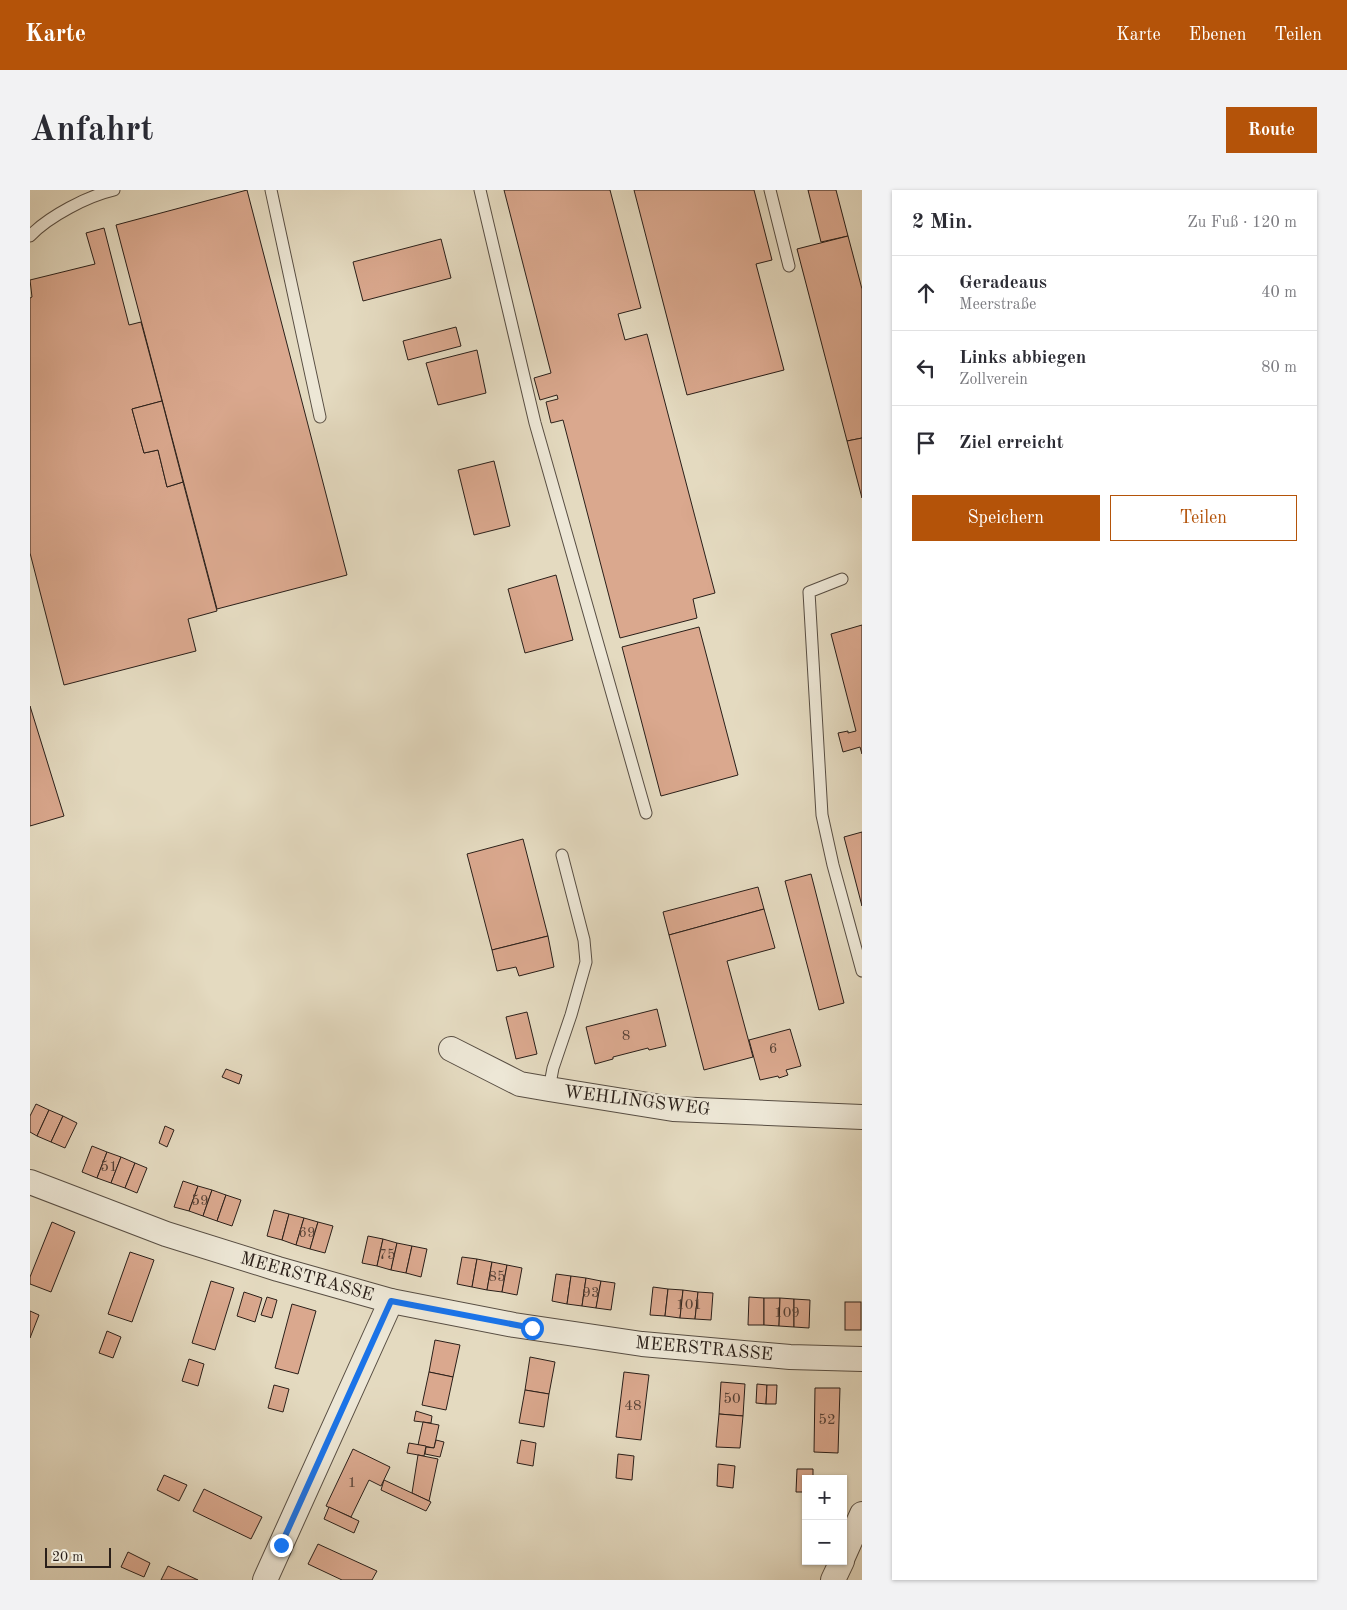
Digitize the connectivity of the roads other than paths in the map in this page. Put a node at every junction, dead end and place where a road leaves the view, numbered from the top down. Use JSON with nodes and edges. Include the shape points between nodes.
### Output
{"nodes":[{"id":1,"x":114,"y":190,"type":"edge"},
{"id":2,"x":272,"y":190,"type":"edge"},
{"id":3,"x":480,"y":190,"type":"edge"},
{"id":4,"x":770,"y":190,"type":"edge"},
{"id":5,"x":30,"y":236,"type":"edge"},
{"id":6,"x":789,"y":266,"type":"dead end"},
{"id":7,"x":320,"y":418,"type":"dead end"},
{"id":8,"x":842,"y":579,"type":"dead end"},
{"id":9,"x":646,"y":813,"type":"dead end"},
{"id":10,"x":562,"y":855,"type":"dead end"},
{"id":11,"x":862,"y":971,"type":"edge"},
{"id":12,"x":451,"y":1049,"type":"dead end"},
{"id":13,"x":549,"y":1089,"type":"junction"},
{"id":14,"x":862,"y":1117,"type":"edge"},
{"id":15,"x":30,"y":1182,"type":"edge"},
{"id":16,"x":391,"y":1301,"type":"junction"},
{"id":17,"x":862,"y":1359,"type":"edge"},
{"id":18,"x":862,"y":1514,"type":"edge"},
{"id":19,"x":847,"y":1548,"type":"edge"},
{"id":20,"x":840,"y":1565,"type":"edge"},
{"id":21,"x":265,"y":1580,"type":"edge"},
{"id":22,"x":833,"y":1580,"type":"edge"}],
"edges":[{"from":1,"to":5,"type":"lane","via":[[96,194],[40,225]]},
{"from":2,"to":7,"type":"lane"},
{"from":3,"to":9,"type":"lane","via":[[535,423]]},
{"from":4,"to":6,"type":"lane"},
{"from":8,"to":11,"type":"lane","via":[[809,592],[811,642],[822,816]]},
{"from":10,"to":13,"type":"lane","via":[[584,940],[586,962]]},
{"from":12,"to":13,"type":"street","name":"WEHLINGSWEG","via":[[520,1084]]},
{"from":13,"to":14,"type":"street","name":"WEHLINGSWEG","via":[[673,1110]]},
{"from":15,"to":16,"type":"street","name":"MEERSTRASSE","via":[[166,1234]]},
{"from":16,"to":17,"type":"street","name":"MEERSTRASSE","via":[[514,1325],[642,1344],[790,1357]]},
{"from":16,"to":21,"type":"street"},
{"from":18,"to":19,"type":"street"},
{"from":20,"to":22,"type":"street"}]}
